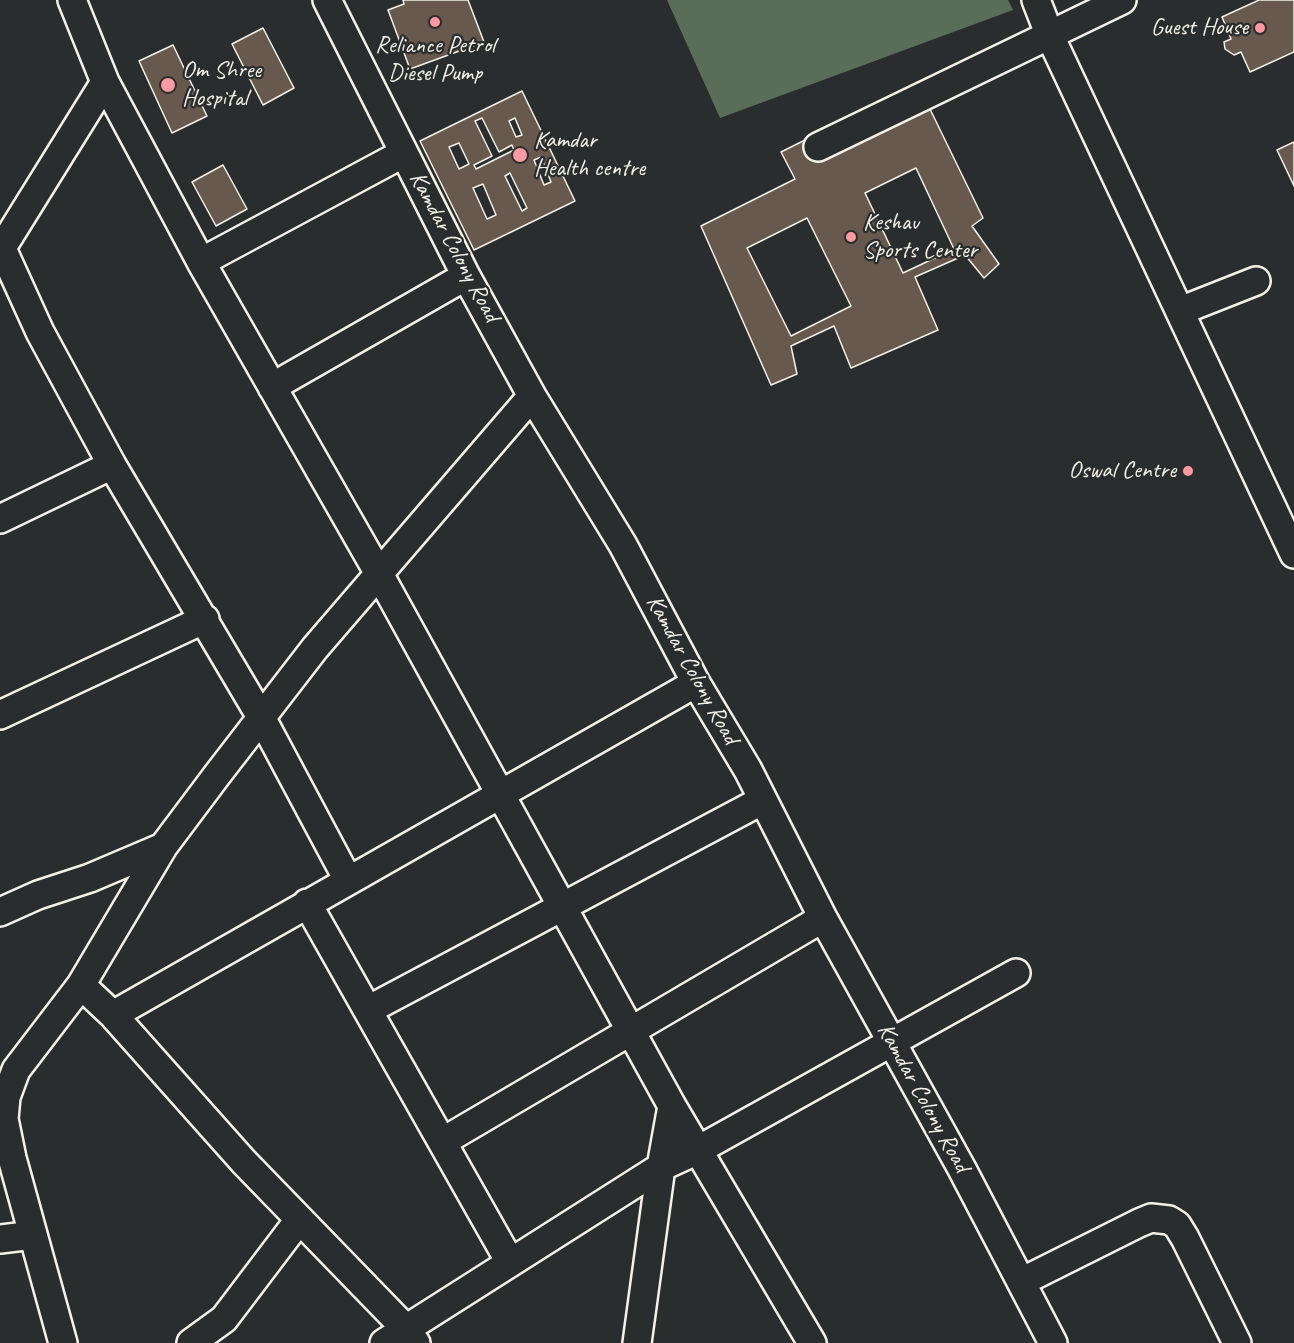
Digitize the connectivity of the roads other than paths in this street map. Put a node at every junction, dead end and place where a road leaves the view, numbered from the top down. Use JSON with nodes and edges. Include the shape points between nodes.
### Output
{"nodes":[{"id":1,"x":72,"y":0,"type":"edge"},
{"id":2,"x":327,"y":0,"type":"edge"},
{"id":3,"x":1036,"y":0,"type":"edge"},
{"id":4,"x":1122,"y":0,"type":"edge"},
{"id":5,"x":1050,"y":36,"type":"junction"},
{"id":6,"x":105,"y":82,"type":"junction"},
{"id":7,"x":818,"y":147,"type":"dead end"},
{"id":8,"x":404,"y":153,"type":"junction"},
{"id":9,"x":1,"y":248,"type":"edge"},
{"id":10,"x":201,"y":262,"type":"junction"},
{"id":11,"x":466,"y":276,"type":"junction"},
{"id":12,"x":1256,"y":281,"type":"dead end"},
{"id":13,"x":1180,"y":311,"type":"junction"},
{"id":14,"x":272,"y":387,"type":"junction"},
{"id":15,"x":532,"y":396,"type":"junction"},
{"id":16,"x":112,"y":465,"type":"junction"},
{"id":17,"x":0,"y":519,"type":"edge"},
{"id":18,"x":1294,"y":554,"type":"edge"},
{"id":19,"x":378,"y":572,"type":"junction"},
{"id":20,"x":205,"y":619,"type":"junction"},
{"id":21,"x":696,"y":683,"type":"junction"},
{"id":22,"x":0,"y":715,"type":"edge"},
{"id":23,"x":261,"y":717,"type":"junction"},
{"id":24,"x":499,"y":794,"type":"junction"},
{"id":25,"x":763,"y":800,"type":"junction"},
{"id":26,"x":163,"y":847,"type":"junction"},
{"id":27,"x":348,"y":880,"type":"junction"},
{"id":28,"x":307,"y":903,"type":"junction"},
{"id":29,"x":562,"y":907,"type":"junction"},
{"id":30,"x":0,"y":912,"type":"edge"},
{"id":31,"x":823,"y":918,"type":"junction"},
{"id":32,"x":1016,"y":973,"type":"dead end"},
{"id":33,"x":81,"y":985,"type":"junction"},
{"id":34,"x":368,"y":1010,"type":"junction"},
{"id":35,"x":113,"y":1015,"type":"junction"},
{"id":36,"x":631,"y":1032,"type":"junction"},
{"id":37,"x":892,"y":1040,"type":"junction"},
{"id":38,"x":672,"y":1107,"type":"junction"},
{"id":39,"x":2,"y":1120,"type":"edge"},
{"id":40,"x":442,"y":1142,"type":"junction"},
{"id":41,"x":698,"y":1150,"type":"junction"},
{"id":42,"x":661,"y":1167,"type":"junction"},
{"id":43,"x":299,"y":1220,"type":"junction"},
{"id":44,"x":33,"y":1235,"type":"junction"},
{"id":45,"x":0,"y":1239,"type":"edge"},
{"id":46,"x":510,"y":1262,"type":"junction"},
{"id":47,"x":1021,"y":1282,"type":"junction"},
{"id":48,"x":227,"y":1331,"type":"edge"},
{"id":49,"x":402,"y":1338,"type":"edge"},
{"id":50,"x":643,"y":1342,"type":"edge"},
{"id":51,"x":63,"y":1343,"type":"edge"},
{"id":52,"x":191,"y":1343,"type":"edge"},
{"id":53,"x":812,"y":1343,"type":"edge"},
{"id":54,"x":1053,"y":1343,"type":"edge"},
{"id":55,"x":1237,"y":1343,"type":"edge"}],
"edges":[{"from":1,"to":6,"type":"street"},
{"from":2,"to":8,"type":"street","name":"Kamdar Colony Road"},
{"from":3,"to":5,"type":"street"},
{"from":4,"to":5,"type":"street"},
{"from":5,"to":7,"type":"street"},
{"from":5,"to":13,"type":"street"},
{"from":6,"to":9,"type":"street"},
{"from":6,"to":10,"type":"street"},
{"from":8,"to":10,"type":"street"},
{"from":8,"to":11,"type":"street","name":"Kamdar Colony Road"},
{"from":9,"to":16,"type":"street","via":[[40,332]]},
{"from":10,"to":14,"type":"street"},
{"from":11,"to":14,"type":"street"},
{"from":11,"to":15,"type":"street","name":"Kamdar Colony Road"},
{"from":12,"to":13,"type":"street"},
{"from":13,"to":18,"type":"street"},
{"from":14,"to":19,"type":"street"},
{"from":15,"to":19,"type":"street"},
{"from":15,"to":21,"type":"street","name":"Kamdar Colony Road","via":[[629,554]]},
{"from":16,"to":17,"type":"street"},
{"from":16,"to":20,"type":"street"},
{"from":19,"to":23,"type":"street"},
{"from":19,"to":24,"type":"street"},
{"from":20,"to":22,"type":"street"},
{"from":20,"to":23,"type":"street"},
{"from":21,"to":24,"type":"street"},
{"from":21,"to":25,"type":"street","name":"Kamdar Colony Road"},
{"from":23,"to":26,"type":"street"},
{"from":23,"to":27,"type":"street"},
{"from":24,"to":27,"type":"street"},
{"from":24,"to":29,"type":"street"},
{"from":25,"to":29,"type":"street"},
{"from":25,"to":31,"type":"street","name":"Kamdar Colony Road"},
{"from":26,"to":30,"type":"street"},
{"from":26,"to":33,"type":"street"},
{"from":27,"to":28,"type":"street"},
{"from":28,"to":34,"type":"street"},
{"from":28,"to":35,"type":"street"},
{"from":29,"to":34,"type":"street"},
{"from":29,"to":36,"type":"street"},
{"from":31,"to":36,"type":"street"},
{"from":31,"to":37,"type":"street","name":"Kamdar Colony Road"},
{"from":32,"to":37,"type":"street"},
{"from":33,"to":35,"type":"street"},
{"from":33,"to":39,"type":"street","via":[[16,1070]]},
{"from":34,"to":40,"type":"street"},
{"from":35,"to":43,"type":"street"},
{"from":36,"to":38,"type":"street"},
{"from":36,"to":40,"type":"street"},
{"from":37,"to":41,"type":"street"},
{"from":37,"to":47,"type":"street","name":"Kamdar Colony Road"},
{"from":38,"to":41,"type":"street"},
{"from":38,"to":42,"type":"street"},
{"from":39,"to":44,"type":"street"},
{"from":40,"to":46,"type":"street"},
{"from":41,"to":42,"type":"street"},
{"from":41,"to":53,"type":"street"},
{"from":42,"to":46,"type":"street"},
{"from":42,"to":50,"type":"street"},
{"from":43,"to":48,"type":"street"},
{"from":43,"to":49,"type":"street"},
{"from":44,"to":45,"type":"street"},
{"from":44,"to":51,"type":"street"},
{"from":46,"to":49,"type":"street"},
{"from":47,"to":54,"type":"street","name":"Kamdar Colony Road"},
{"from":47,"to":55,"type":"street","via":[[1139,1223],[1151,1218],[1169,1220],[1185,1238]]},
{"from":48,"to":52,"type":"street"}]}
